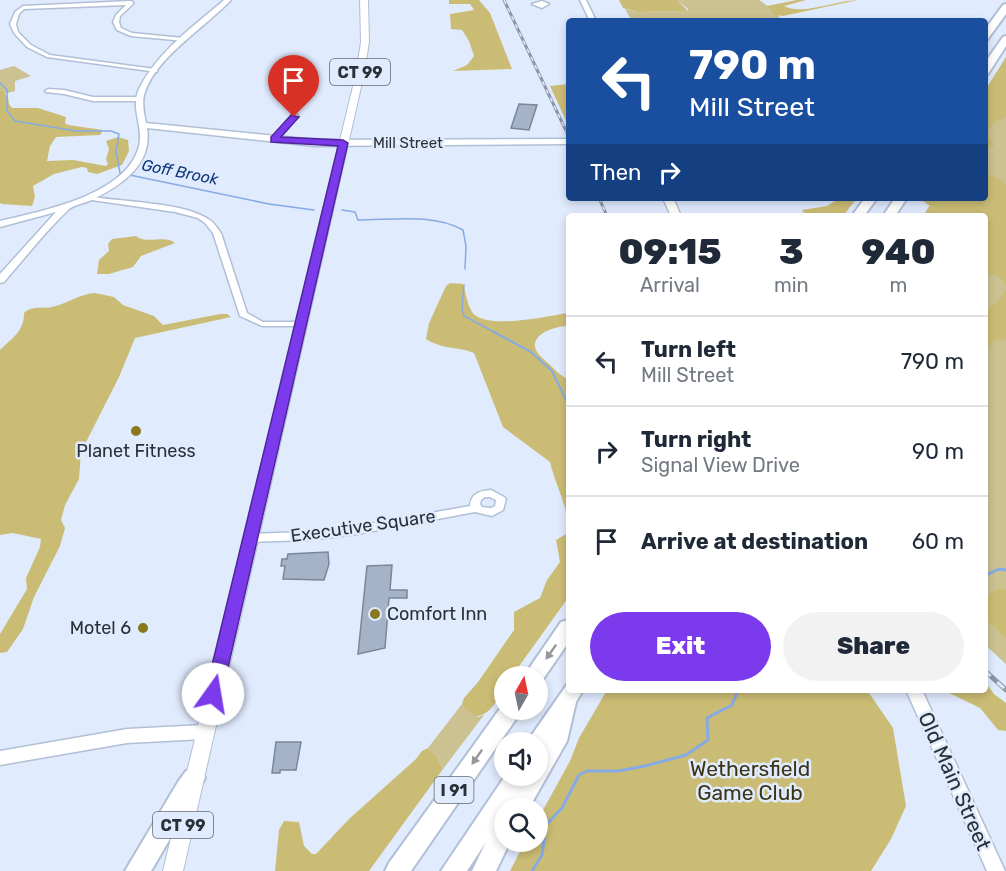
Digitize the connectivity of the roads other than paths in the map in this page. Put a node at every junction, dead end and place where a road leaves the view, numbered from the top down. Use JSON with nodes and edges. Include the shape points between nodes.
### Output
{"nodes":[{"id":1,"x":228,"y":0,"type":"edge"},
{"id":2,"x":364,"y":0,"type":"edge"},
{"id":3,"x":583,"y":0,"type":"edge"},
{"id":4,"x":10,"y":7,"type":"dead end"},
{"id":5,"x":1006,"y":7,"type":"edge"},
{"id":6,"x":21,"y":9,"type":"junction"},
{"id":7,"x":592,"y":18,"type":"edge"},
{"id":8,"x":988,"y":32,"type":"edge"},
{"id":9,"x":1006,"y":39,"type":"edge"},
{"id":10,"x":183,"y":40,"type":"junction"},
{"id":11,"x":988,"y":66,"type":"edge"},
{"id":12,"x":155,"y":71,"type":"junction"},
{"id":13,"x":48,"y":91,"type":"dead end"},
{"id":14,"x":139,"y":99,"type":"junction"},
{"id":15,"x":295,"y":115,"type":"dead end"},
{"id":16,"x":141,"y":125,"type":"junction"},
{"id":17,"x":274,"y":140,"type":"junction"},
{"id":18,"x":566,"y":142,"type":"edge"},
{"id":19,"x":343,"y":143,"type":"junction"},
{"id":20,"x":87,"y":198,"type":"junction"},
{"id":21,"x":67,"y":206,"type":"junction"},
{"id":22,"x":0,"y":224,"type":"edge"},
{"id":23,"x":0,"y":280,"type":"edge"},
{"id":24,"x":300,"y":324,"type":"junction"},
{"id":25,"x":476,"y":508,"type":"dead end"},
{"id":26,"x":250,"y":538,"type":"junction"},
{"id":27,"x":566,"y":631,"type":"edge"},
{"id":28,"x":541,"y":666,"type":"edge"},
{"id":29,"x":915,"y":693,"type":"edge"},
{"id":30,"x":569,"y":696,"type":"edge"},
{"id":31,"x":504,"y":720,"type":"edge"},
{"id":32,"x":204,"y":732,"type":"junction"},
{"id":33,"x":545,"y":732,"type":"edge"},
{"id":34,"x":548,"y":755,"type":"edge"},
{"id":35,"x":0,"y":758,"type":"edge"},
{"id":36,"x":194,"y":778,"type":"junction"},
{"id":37,"x":510,"y":786,"type":"edge"},
{"id":38,"x":494,"y":850,"type":"edge"},
{"id":39,"x":137,"y":871,"type":"edge"},
{"id":40,"x":173,"y":871,"type":"edge"},
{"id":41,"x":397,"y":871,"type":"edge"},
{"id":42,"x":453,"y":871,"type":"edge"},
{"id":43,"x":484,"y":871,"type":"edge"},
{"id":44,"x":996,"y":871,"type":"edge"}],
"edges":[{"from":1,"to":10,"type":"street"},
{"from":2,"to":19,"type":"main road","number":"CT 99","via":[[364,46]]},
{"from":3,"to":7,"type":"street"},
{"from":4,"to":6,"type":"street"},
{"from":5,"to":8,"type":"highway"},
{"from":6,"to":10,"type":"street","via":[[130,3],[118,16],[119,29]]},
{"from":6,"to":12,"type":"street","via":[[13,24],[37,52]]},
{"from":9,"to":11,"type":"highway"},
{"from":10,"to":12,"type":"street"},
{"from":12,"to":14,"type":"street"},
{"from":13,"to":14,"type":"street","via":[[93,99]]},
{"from":14,"to":16,"type":"street"},
{"from":15,"to":17,"type":"street"},
{"from":16,"to":17,"type":"street","name":"Mill Street"},
{"from":16,"to":20,"type":"street","via":[[144,142],[139,159],[126,174]]},
{"from":17,"to":19,"type":"street","name":"Mill Street"},
{"from":18,"to":19,"type":"street","name":"Mill Street"},
{"from":19,"to":24,"type":"main road","number":"CT 99"},
{"from":20,"to":21,"type":"street"},
{"from":20,"to":24,"type":"street","via":[[202,217],[217,233],[243,314],[262,324]]},
{"from":21,"to":22,"type":"street"},
{"from":21,"to":23,"type":"street"},
{"from":24,"to":26,"type":"main road","number":"CT 99"},
{"from":25,"to":26,"type":"street","name":"Executive Square","via":[[357,530]]},
{"from":26,"to":32,"type":"main road","number":"CT 99"},
{"from":27,"to":28,"type":"highway","one_way":true},
{"from":29,"to":44,"type":"street","name":"Old Main Street"},
{"from":30,"to":33,"type":"highway"},
{"from":30,"to":34,"type":"highway"},
{"from":31,"to":41,"type":"highway","number":"I 91","one_way":true},
{"from":32,"to":35,"type":"street","via":[[166,730],[118,736]]},
{"from":32,"to":36,"type":"main road","number":"CT 99"},
{"from":36,"to":39,"type":"highway"},
{"from":36,"to":40,"type":"main road","number":"CT 99"},
{"from":37,"to":42,"type":"highway","number":"I 91"},
{"from":38,"to":43,"type":"highway"}]}
